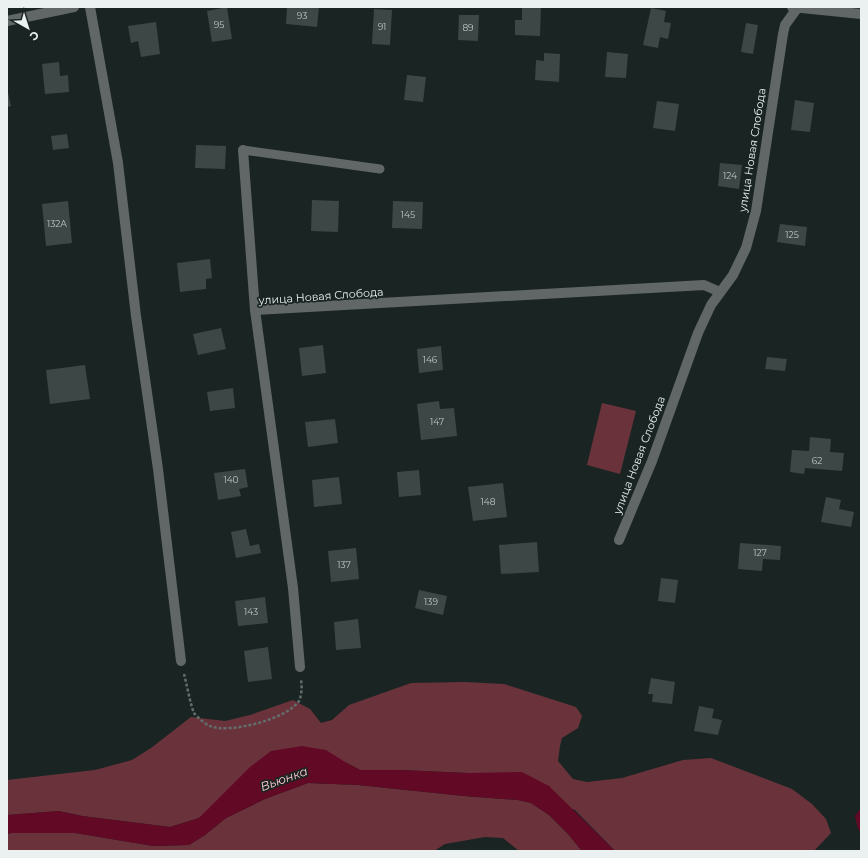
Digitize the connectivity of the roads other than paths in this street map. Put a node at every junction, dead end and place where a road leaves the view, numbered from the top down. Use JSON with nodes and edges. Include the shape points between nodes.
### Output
{"nodes":[{"id":1,"x":74,"y":7,"type":"edge"},
{"id":2,"x":90,"y":7,"type":"edge"},
{"id":3,"x":795,"y":7,"type":"edge"},
{"id":4,"x":861,"y":14,"type":"edge"},
{"id":5,"x":7,"y":22,"type":"edge"},
{"id":6,"x":243,"y":150,"type":"joint"},
{"id":7,"x":380,"y":169,"type":"dead end"},
{"id":8,"x":720,"y":292,"type":"junction"},
{"id":9,"x":255,"y":310,"type":"junction"},
{"id":10,"x":619,"y":540,"type":"dead end"},
{"id":11,"x":181,"y":661,"type":"road end"},
{"id":12,"x":300,"y":667,"type":"road end"}],
"edges":[{"from":1,"to":5,"type":"street"},
{"from":2,"to":11,"type":"street","via":[[118,163]]},
{"from":3,"to":4,"type":"street"},
{"from":3,"to":8,"type":"street","name":"улица Новая Слобода","via":[[783,34],[756,211],[746,248]]},
{"from":6,"to":7,"type":"lane"},
{"from":6,"to":9,"type":"street"},
{"from":8,"to":9,"type":"street","name":"улица Новая Слобода","via":[[704,285]]},
{"from":8,"to":10,"type":"street","name":"улица Новая Слобода","via":[[698,333],[652,461]]},
{"from":9,"to":12,"type":"street","name":"улица Новая Слобода","via":[[293,588]]}]}
